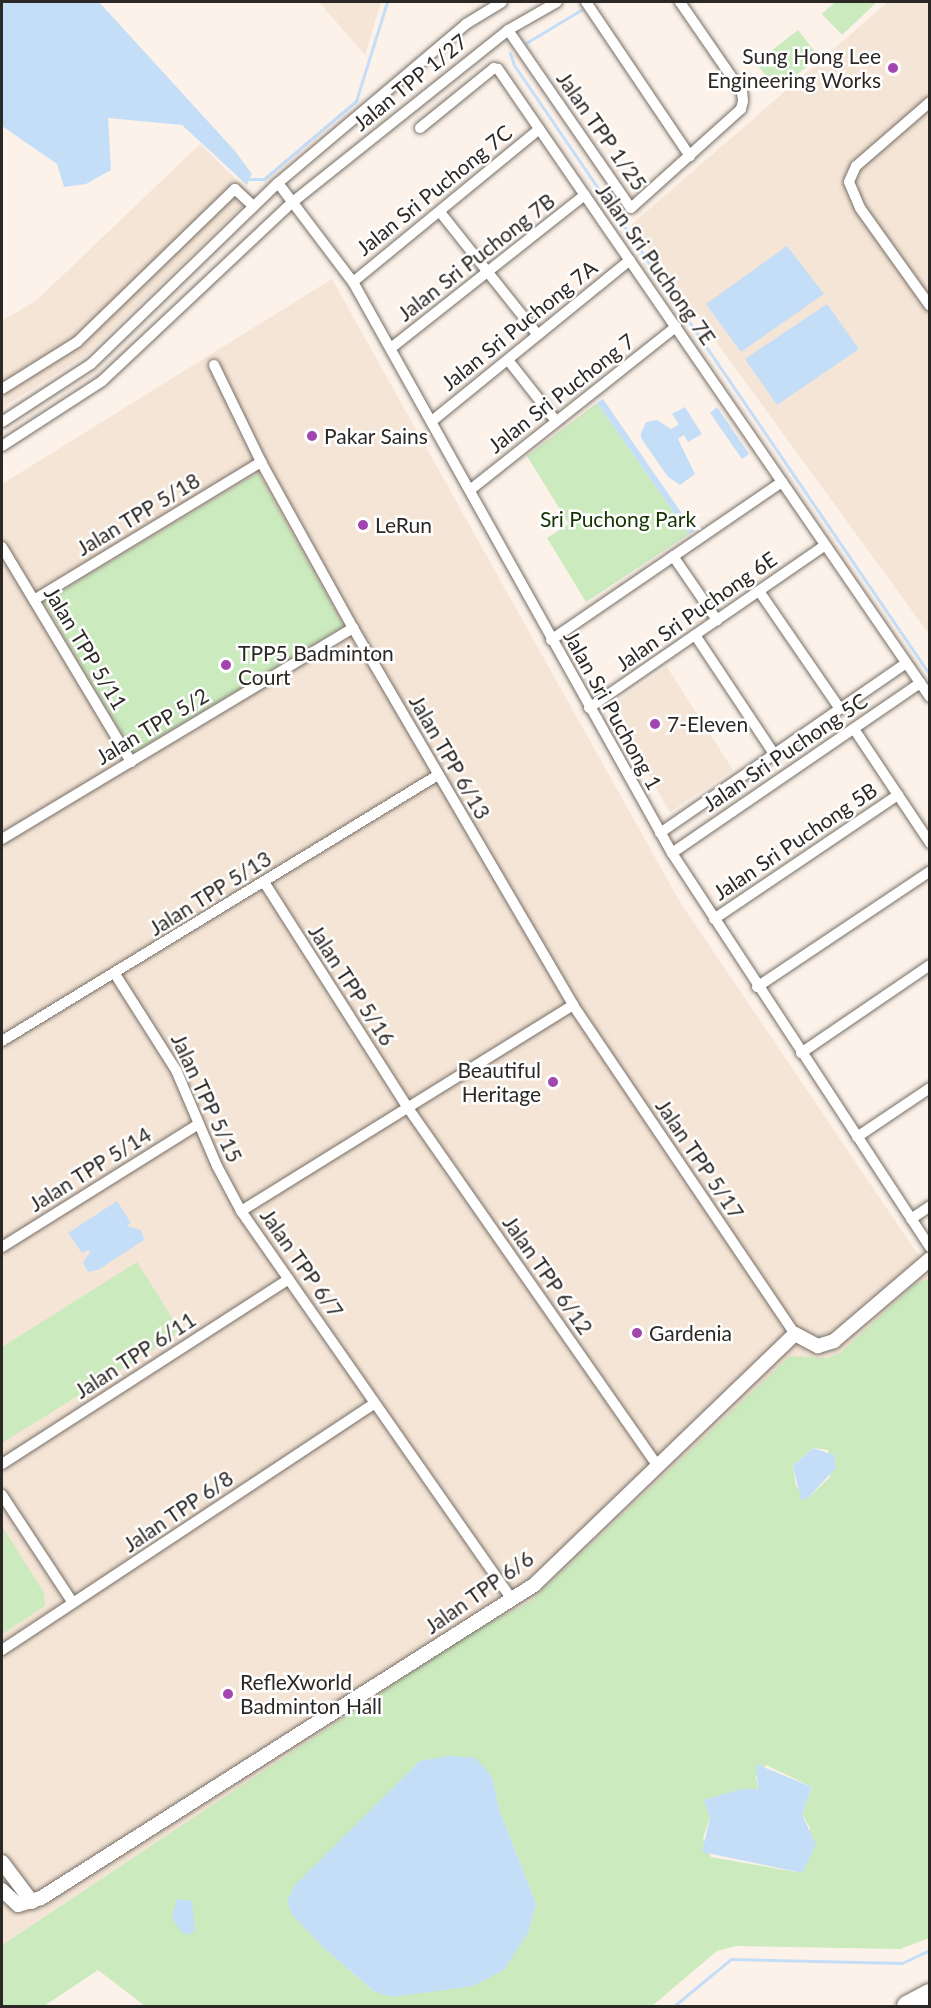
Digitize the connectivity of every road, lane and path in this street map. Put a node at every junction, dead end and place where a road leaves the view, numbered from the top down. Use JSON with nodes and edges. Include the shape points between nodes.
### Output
{"nodes":[{"id":1,"x":502,"y":2,"type":"edge"},
{"id":2,"x":557,"y":2,"type":"edge"},
{"id":3,"x":586,"y":2,"type":"edge"},
{"id":4,"x":680,"y":2,"type":"edge"},
{"id":5,"x":508,"y":30,"type":"junction"},
{"id":6,"x":930,"y":102,"type":"edge"},
{"id":7,"x":420,"y":128,"type":"dead end"},
{"id":8,"x":539,"y":129,"type":"junction"},
{"id":9,"x":690,"y":156,"type":"junction"},
{"id":10,"x":278,"y":183,"type":"junction"},
{"id":11,"x":585,"y":195,"type":"junction"},
{"id":12,"x":294,"y":201,"type":"junction"},
{"id":13,"x":253,"y":206,"type":"junction"},
{"id":14,"x":440,"y":212,"type":"junction"},
{"id":15,"x":630,"y":260,"type":"junction"},
{"id":16,"x":488,"y":272,"type":"junction"},
{"id":17,"x":353,"y":282,"type":"junction"},
{"id":18,"x":930,"y":306,"type":"edge"},
{"id":19,"x":676,"y":327,"type":"junction"},
{"id":20,"x":538,"y":335,"type":"junction"},
{"id":21,"x":391,"y":348,"type":"junction"},
{"id":22,"x":508,"y":360,"type":"junction"},
{"id":23,"x":214,"y":365,"type":"dead end"},
{"id":24,"x":2,"y":389,"type":"edge"},
{"id":25,"x":432,"y":421,"type":"junction"},
{"id":26,"x":556,"y":421,"type":"junction"},
{"id":27,"x":2,"y":422,"type":"edge"},
{"id":28,"x":2,"y":446,"type":"edge"},
{"id":29,"x":261,"y":462,"type":"junction"},
{"id":30,"x":782,"y":482,"type":"junction"},
{"id":31,"x":470,"y":490,"type":"junction"},
{"id":32,"x":825,"y":545,"type":"junction"},
{"id":33,"x":4,"y":551,"type":"edge"},
{"id":34,"x":674,"y":556,"type":"junction"},
{"id":35,"x":759,"y":591,"type":"junction"},
{"id":36,"x":34,"y":600,"type":"junction"},
{"id":37,"x":717,"y":620,"type":"junction"},
{"id":38,"x":353,"y":628,"type":"junction"},
{"id":39,"x":695,"y":635,"type":"junction"},
{"id":40,"x":551,"y":639,"type":"junction"},
{"id":41,"x":906,"y":663,"type":"junction"},
{"id":42,"x":920,"y":683,"type":"junction"},
{"id":43,"x":930,"y":697,"type":"edge"},
{"id":44,"x":590,"y":708,"type":"junction"},
{"id":45,"x":840,"y":709,"type":"junction"},
{"id":46,"x":854,"y":729,"type":"junction"},
{"id":47,"x":774,"y":754,"type":"junction"},
{"id":48,"x":131,"y":762,"type":"junction"},
{"id":49,"x":438,"y":775,"type":"junction"},
{"id":50,"x":898,"y":795,"type":"junction"},
{"id":51,"x":660,"y":833,"type":"junction"},
{"id":52,"x":3,"y":834,"type":"edge"},
{"id":53,"x":930,"y":843,"type":"edge"},
{"id":54,"x":672,"y":853,"type":"junction"},
{"id":55,"x":930,"y":871,"type":"edge"},
{"id":56,"x":264,"y":882,"type":"junction"},
{"id":57,"x":714,"y":920,"type":"junction"},
{"id":58,"x":930,"y":965,"type":"edge"},
{"id":59,"x":115,"y":974,"type":"junction"},
{"id":60,"x":757,"y":987,"type":"junction"},
{"id":61,"x":573,"y":1005,"type":"junction"},
{"id":62,"x":2,"y":1041,"type":"edge"},
{"id":63,"x":801,"y":1053,"type":"junction"},
{"id":64,"x":930,"y":1088,"type":"edge"},
{"id":65,"x":408,"y":1108,"type":"junction"},
{"id":66,"x":199,"y":1124,"type":"junction"},
{"id":67,"x":857,"y":1137,"type":"junction"},
{"id":68,"x":930,"y":1206,"type":"edge"},
{"id":69,"x":241,"y":1210,"type":"junction"},
{"id":70,"x":911,"y":1219,"type":"junction"},
{"id":71,"x":2,"y":1247,"type":"edge"},
{"id":72,"x":930,"y":1247,"type":"edge"},
{"id":73,"x":930,"y":1259,"type":"edge"},
{"id":74,"x":289,"y":1279,"type":"junction"},
{"id":75,"x":795,"y":1334,"type":"junction"},
{"id":76,"x":375,"y":1403,"type":"junction"},
{"id":77,"x":2,"y":1464,"type":"edge"},
{"id":78,"x":656,"y":1464,"type":"junction"},
{"id":79,"x":2,"y":1495,"type":"edge"},
{"id":80,"x":512,"y":1600,"type":"junction"},
{"id":81,"x":73,"y":1603,"type":"junction"},
{"id":82,"x":2,"y":1650,"type":"edge"},
{"id":83,"x":2,"y":1862,"type":"edge"},
{"id":84,"x":2,"y":1890,"type":"edge"},
{"id":85,"x":32,"y":1902,"type":"junction"},
{"id":86,"x":930,"y":1994,"type":"edge"},
{"id":87,"x":907,"y":2007,"type":"edge"}],
"edges":[{"from":1,"to":10,"type":"street","name":"Jalan TPP 1/27","via":[[466,24]]},
{"from":2,"to":5,"type":"street","name":"Jalan TPP 1/27"},
{"from":3,"to":9,"type":"street"},
{"from":4,"to":9,"type":"street","name":"Jalan TPP 1/25","via":[[742,92],[743,101],[741,109]]},
{"from":5,"to":9,"type":"street","name":"Jalan TPP 1/25","via":[[627,206],[634,207]]},
{"from":5,"to":12,"type":"street","name":"Jalan TPP 1/27"},
{"from":6,"to":18,"type":"street","via":[[856,166],[849,182],[860,207]]},
{"from":7,"to":8,"type":"street","name":"Jalan Sri Puchong 7E","via":[[496,68]]},
{"from":8,"to":11,"type":"street","name":"Jalan Sri Puchong 7E"},
{"from":8,"to":14,"type":"street","name":"Jalan Sri Puchong 7C"},
{"from":10,"to":12,"type":"street","name":"Jalan Sri Puchong 1"},
{"from":10,"to":13,"type":"street","name":"Jalan TPP 1/27"},
{"from":11,"to":15,"type":"street","name":"Jalan Sri Puchong 7E"},
{"from":11,"to":16,"type":"street","name":"Jalan Sri Puchong 7B"},
{"from":12,"to":17,"type":"street","name":"Jalan Sri Puchong 1"},
{"from":12,"to":28,"type":"street","name":"Jalan TPP 1/27","via":[[102,381]]},
{"from":13,"to":24,"type":"street","via":[[234,189],[77,342]]},
{"from":13,"to":27,"type":"street","name":"Jalan TPP 1/27","via":[[91,364]]},
{"from":14,"to":16,"type":"street"},
{"from":14,"to":17,"type":"street","name":"Jalan Sri Puchong 7C"},
{"from":15,"to":19,"type":"street","name":"Jalan Sri Puchong 7E"},
{"from":15,"to":20,"type":"street","name":"Jalan Sri Puchong 7A"},
{"from":16,"to":20,"type":"street"},
{"from":16,"to":21,"type":"street","name":"Jalan Sri Puchong 7B"},
{"from":17,"to":21,"type":"street","name":"Jalan Sri Puchong 1"},
{"from":19,"to":26,"type":"street","name":"Jalan Sri Puchong 7"},
{"from":19,"to":30,"type":"street","name":"Jalan Sri Puchong 7E"},
{"from":20,"to":22,"type":"street","name":"Jalan Sri Puchong 7A"},
{"from":21,"to":25,"type":"street","name":"Jalan Sri Puchong 1"},
{"from":22,"to":25,"type":"street","name":"Jalan Sri Puchong 7A"},
{"from":22,"to":26,"type":"street"},
{"from":23,"to":29,"type":"street","name":"Jalan TPP 6/13"},
{"from":25,"to":31,"type":"street","name":"Jalan Sri Puchong 1"},
{"from":26,"to":31,"type":"street","name":"Jalan Sri Puchong 7"},
{"from":29,"to":36,"type":"street","name":"Jalan TPP 5/18"},
{"from":29,"to":38,"type":"street","name":"Jalan TPP 6/13"},
{"from":30,"to":32,"type":"street","name":"Jalan Sri Puchong 7E"},
{"from":30,"to":34,"type":"street"},
{"from":31,"to":40,"type":"street","name":"Jalan Sri Puchong 1"},
{"from":32,"to":35,"type":"street","name":"Jalan Sri Puchong 6E"},
{"from":32,"to":41,"type":"street","name":"Jalan Sri Puchong 7E"},
{"from":33,"to":36,"type":"street","name":"Jalan TPP 5/11"},
{"from":34,"to":37,"type":"street"},
{"from":34,"to":40,"type":"street"},
{"from":35,"to":37,"type":"street","name":"Jalan Sri Puchong 6E"},
{"from":35,"to":45,"type":"street"},
{"from":36,"to":48,"type":"street","name":"Jalan TPP 5/11"},
{"from":37,"to":39,"type":"street","name":"Jalan Sri Puchong 6E"},
{"from":38,"to":48,"type":"street","name":"Jalan TPP 5/2"},
{"from":38,"to":49,"type":"street","name":"Jalan TPP 6/13"},
{"from":39,"to":44,"type":"street","name":"Jalan Sri Puchong 6E"},
{"from":39,"to":47,"type":"street"},
{"from":40,"to":44,"type":"street","name":"Jalan Sri Puchong 1"},
{"from":41,"to":42,"type":"street","name":"Jalan Sri Puchong 7E"},
{"from":41,"to":45,"type":"street"},
{"from":42,"to":43,"type":"street","name":"Jalan Sri Puchong 7E"},
{"from":42,"to":46,"type":"street","name":"Jalan Sri Puchong 5C"},
{"from":44,"to":51,"type":"street","name":"Jalan Sri Puchong 1"},
{"from":45,"to":47,"type":"street"},
{"from":46,"to":50,"type":"street"},
{"from":46,"to":54,"type":"street","name":"Jalan Sri Puchong 5C"},
{"from":47,"to":51,"type":"street"},
{"from":48,"to":52,"type":"street","name":"Jalan TPP 5/2"},
{"from":49,"to":56,"type":"street","name":"Jalan TPP 5/13"},
{"from":49,"to":61,"type":"street","name":"Jalan TPP 6/13"},
{"from":50,"to":53,"type":"street"},
{"from":50,"to":57,"type":"street","name":"Jalan Sri Puchong 5B"},
{"from":51,"to":54,"type":"street","name":"Jalan Sri Puchong 1"},
{"from":54,"to":57,"type":"street","name":"Jalan Sri Puchong 1"},
{"from":55,"to":60,"type":"street"},
{"from":56,"to":59,"type":"street","name":"Jalan TPP 5/13"},
{"from":56,"to":65,"type":"street","name":"Jalan TPP 5/16"},
{"from":57,"to":60,"type":"street","name":"Jalan Sri Puchong 1"},
{"from":58,"to":63,"type":"street"},
{"from":59,"to":62,"type":"street","name":"Jalan TPP 5/13"},
{"from":59,"to":66,"type":"street","name":"Jalan TPP 5/15","via":[[162,1044]]},
{"from":60,"to":63,"type":"street","name":"Jalan Sri Puchong 1"},
{"from":61,"to":65,"type":"street","name":"Jalan TPP 6/7"},
{"from":61,"to":75,"type":"street","name":"Jalan TPP 5/17"},
{"from":63,"to":67,"type":"street","name":"Jalan Sri Puchong 1"},
{"from":64,"to":67,"type":"street"},
{"from":65,"to":69,"type":"street","name":"Jalan TPP 6/7"},
{"from":65,"to":78,"type":"street","name":"Jalan TPP 6/12"},
{"from":66,"to":69,"type":"street","name":"Jalan TPP 5/15"},
{"from":66,"to":71,"type":"street","name":"Jalan TPP 5/14"},
{"from":67,"to":70,"type":"street","name":"Jalan Sri Puchong 1"},
{"from":68,"to":70,"type":"street"},
{"from":69,"to":74,"type":"street","name":"Jalan TPP 6/7"},
{"from":70,"to":72,"type":"street","name":"Jalan Sri Puchong 1"},
{"from":73,"to":75,"type":"street","via":[[834,1341],[818,1346]]},
{"from":74,"to":76,"type":"street","name":"Jalan TPP 6/7"},
{"from":74,"to":77,"type":"street","name":"Jalan TPP 6/11"},
{"from":75,"to":78,"type":"street","name":"Jalan TPP 6/6"},
{"from":76,"to":80,"type":"street","name":"Jalan TPP 6/7"},
{"from":76,"to":81,"type":"street","name":"Jalan TPP 6/8"},
{"from":78,"to":80,"type":"street","name":"Jalan TPP 6/6","via":[[534,1585]]},
{"from":79,"to":81,"type":"street"},
{"from":80,"to":85,"type":"street","name":"Jalan TPP 6/6"},
{"from":81,"to":82,"type":"street","name":"Jalan TPP 6/8"},
{"from":83,"to":85,"type":"street"},
{"from":84,"to":85,"type":"street","via":[[11,1902]]},
{"from":86,"to":87,"type":"highway"}]}
